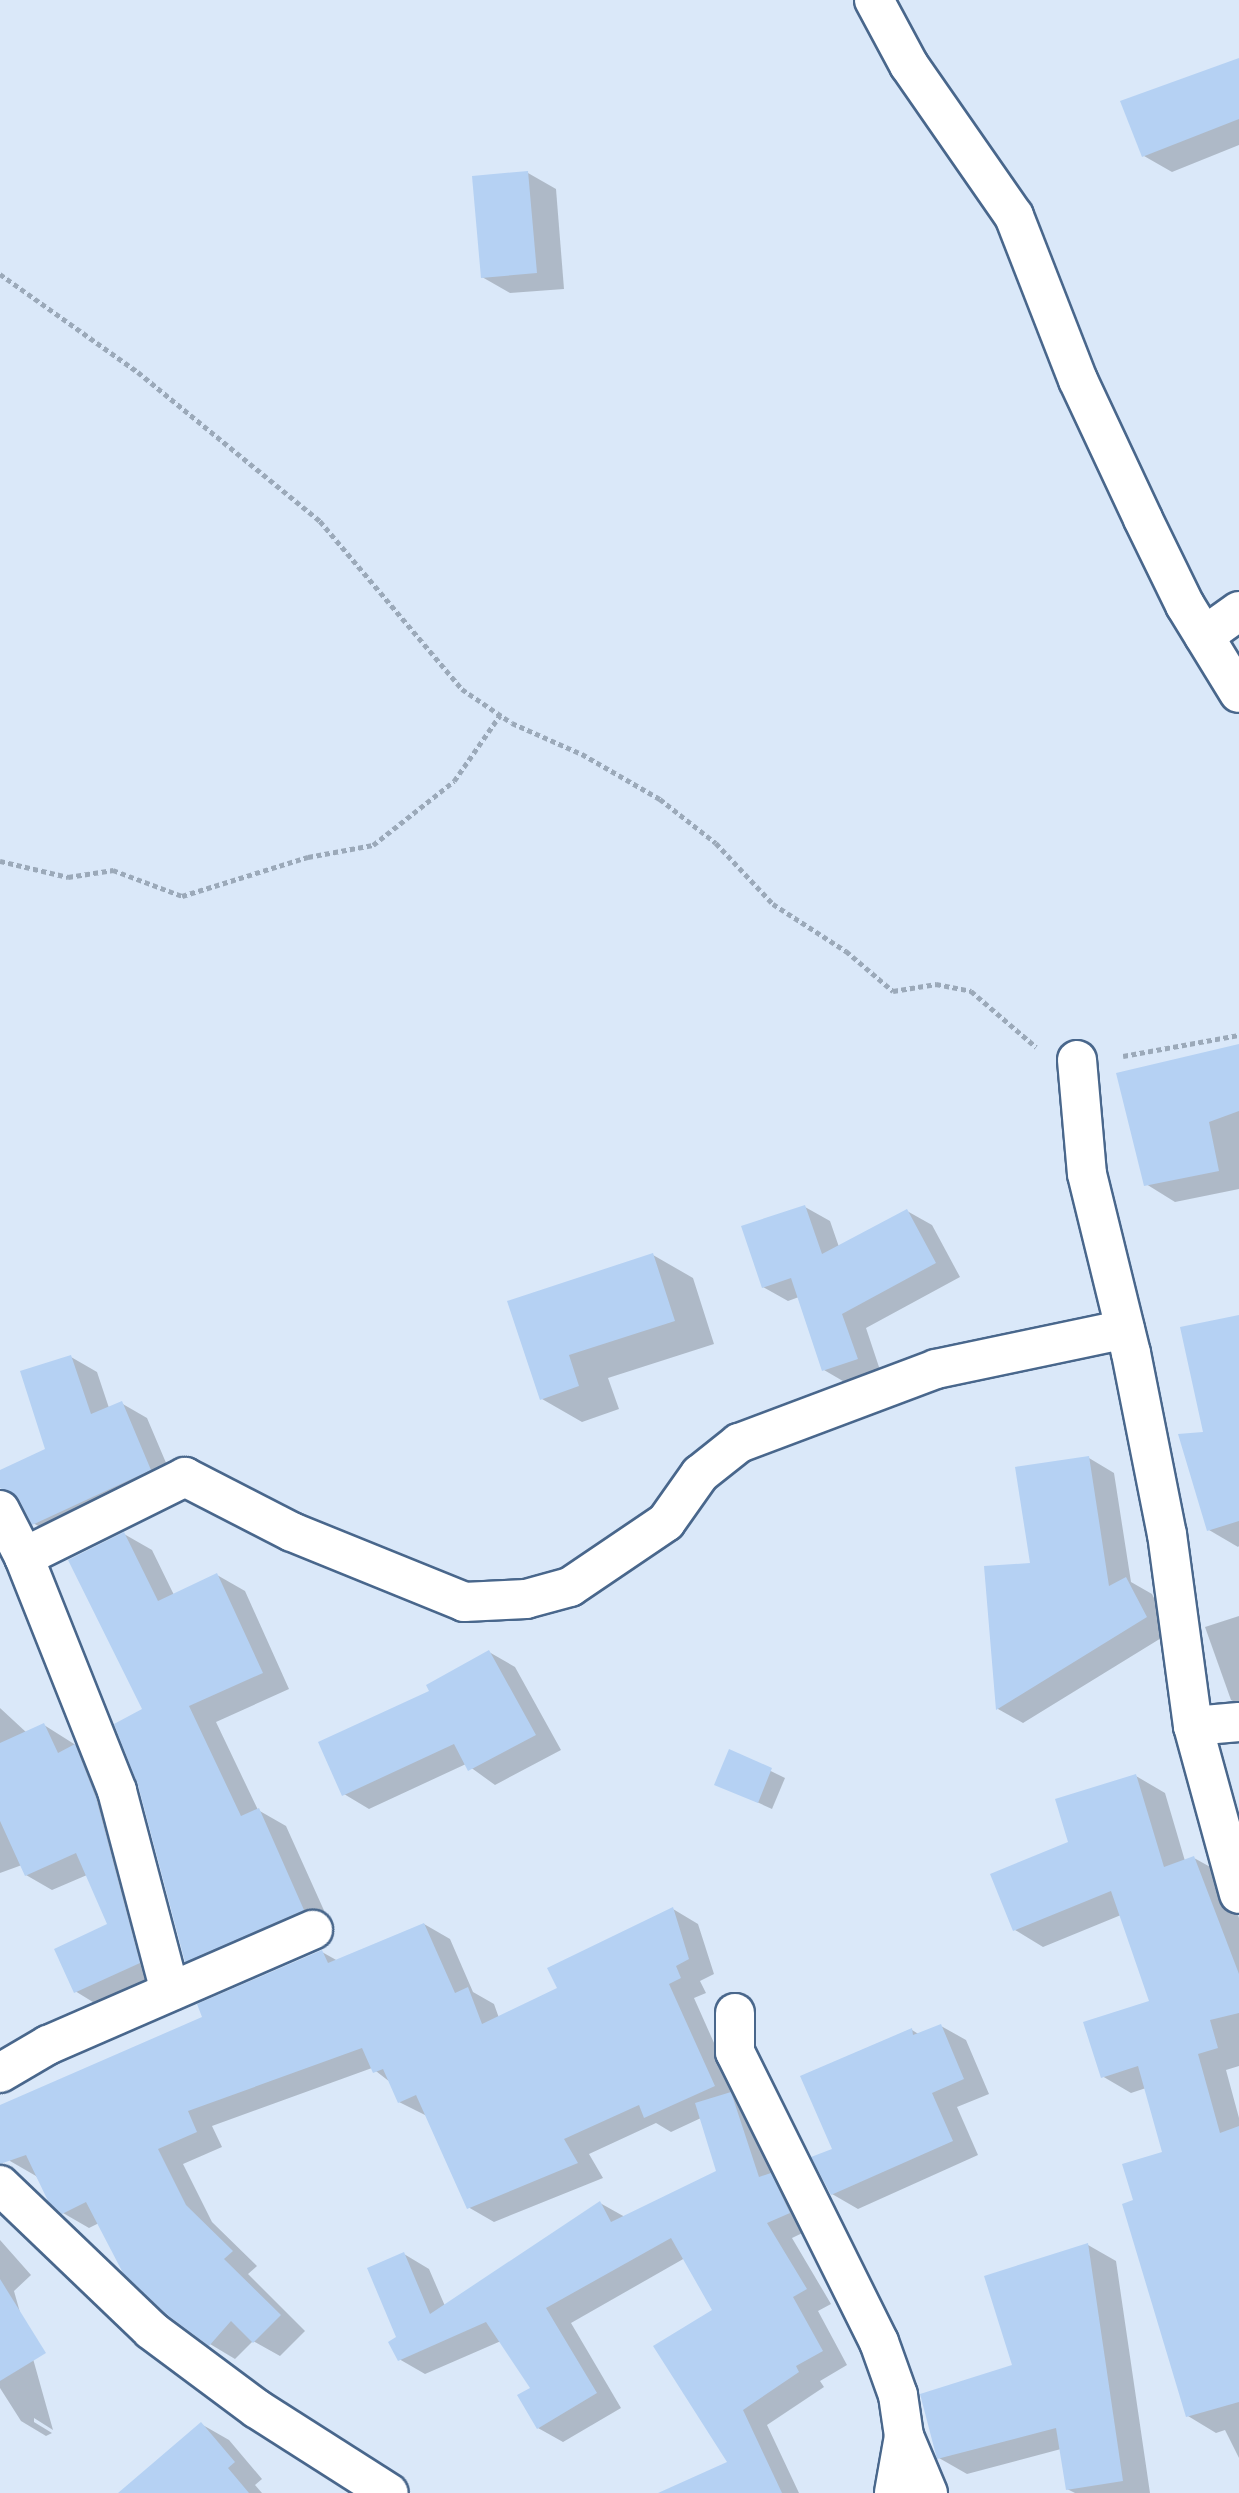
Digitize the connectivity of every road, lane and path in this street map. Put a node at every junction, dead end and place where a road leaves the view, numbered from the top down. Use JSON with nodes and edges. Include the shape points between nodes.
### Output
{"nodes":[{"id":1,"x":871,"y":1,"type":"edge"},
{"id":2,"x":0,"y":274,"type":"edge"},
{"id":3,"x":1239,"y":611,"type":"edge"},
{"id":4,"x":1204,"y":636,"type":"junction"},
{"id":5,"x":1239,"y":692,"type":"edge"},
{"id":6,"x":500,"y":715,"type":"junction"},
{"id":7,"x":0,"y":861,"type":"edge"},
{"id":8,"x":1239,"y":1035,"type":"edge"},
{"id":9,"x":1077,"y":1060,"type":"junction"},
{"id":10,"x":1125,"y":1329,"type":"junction"},
{"id":11,"x":0,"y":1510,"type":"edge"},
{"id":12,"x":24,"y":1557,"type":"junction"},
{"id":13,"x":1239,"y":1722,"type":"edge"},
{"id":14,"x":1193,"y":1726,"type":"junction"},
{"id":15,"x":1239,"y":1894,"type":"edge"},
{"id":16,"x":313,"y":1930,"type":"dead end"},
{"id":17,"x":170,"y":1991,"type":"junction"},
{"id":18,"x":735,"y":2013,"type":"dead end"},
{"id":19,"x":0,"y":2073,"type":"edge"},
{"id":20,"x":0,"y":2185,"type":"edge"},
{"id":21,"x":904,"y":2436,"type":"junction"},
{"id":22,"x":389,"y":2493,"type":"edge"},
{"id":23,"x":894,"y":2493,"type":"edge"},
{"id":24,"x":928,"y":2493,"type":"edge"}],
"edges":[{"from":1,"to":4,"type":"street","via":[[909,65],[1014,216],[1078,380]]},
{"from":2,"to":6,"type":"path","via":[[138,372],[320,521],[462,689]]},
{"from":3,"to":4,"type":"street"},
{"from":4,"to":5,"type":"street"},
{"from":6,"to":7,"type":"path","via":[[454,781],[373,845],[308,857],[182,897],[113,870],[68,877]]},
{"from":6,"to":9,"type":"path","via":[[660,799],[716,843],[751,886],[846,951],[893,991],[956,986],[992,1007],[1025,1042]]},
{"from":8,"to":9,"type":"path"},
{"from":9,"to":10,"type":"street","via":[[1087,1174]]},
{"from":10,"to":12,"type":"street","via":[[936,1369],[739,1443],[700,1474],[666,1521],[570,1587],[526,1599],[464,1602],[292,1532],[185,1477]]},
{"from":10,"to":14,"type":"street","via":[[1167,1534]]},
{"from":11,"to":12,"type":"street"},
{"from":12,"to":17,"type":"street","via":[[117,1791]]},
{"from":13,"to":14,"type":"street"},
{"from":14,"to":15,"type":"street"},
{"from":16,"to":17,"type":"street"},
{"from":17,"to":19,"type":"street","via":[[48,2045]]},
{"from":18,"to":21,"type":"street","via":[[735,2052],[879,2342],[898,2395]]},
{"from":20,"to":22,"type":"street","via":[[151,2330],[257,2409]]},
{"from":21,"to":23,"type":"street"},
{"from":21,"to":24,"type":"street"}]}
